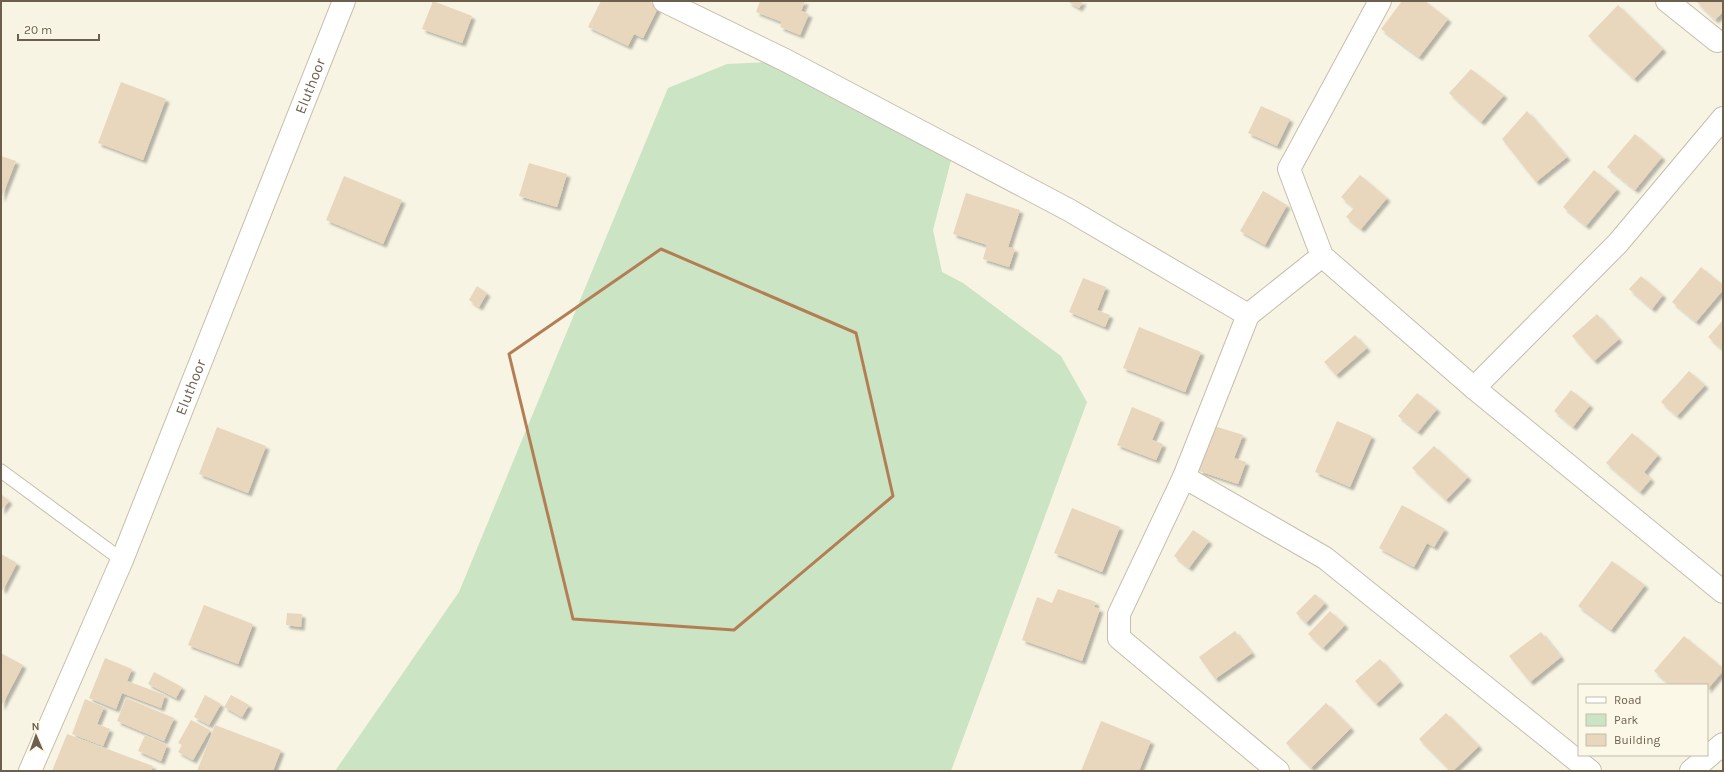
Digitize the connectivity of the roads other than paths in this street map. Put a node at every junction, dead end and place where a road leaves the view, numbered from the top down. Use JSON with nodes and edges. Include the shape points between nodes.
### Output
{"nodes":[{"id":1,"x":344,"y":1,"type":"edge"},
{"id":2,"x":664,"y":1,"type":"edge"},
{"id":3,"x":1380,"y":1,"type":"edge"},
{"id":4,"x":1667,"y":1,"type":"edge"},
{"id":5,"x":1721,"y":41,"type":"edge"},
{"id":6,"x":1723,"y":118,"type":"edge"},
{"id":7,"x":1322,"y":256,"type":"junction"},
{"id":8,"x":1248,"y":315,"type":"junction"},
{"id":9,"x":1474,"y":388,"type":"junction"},
{"id":10,"x":1,"y":471,"type":"edge"},
{"id":11,"x":1184,"y":477,"type":"junction"},
{"id":12,"x":122,"y":560,"type":"junction"},
{"id":13,"x":1723,"y":592,"type":"edge"},
{"id":14,"x":1723,"y":744,"type":"edge"},
{"id":15,"x":30,"y":771,"type":"edge"},
{"id":16,"x":1278,"y":771,"type":"edge"},
{"id":17,"x":1590,"y":771,"type":"edge"},
{"id":18,"x":1691,"y":771,"type":"edge"}],
"edges":[{"from":1,"to":12,"type":"street","name":"Eluthoor"},
{"from":2,"to":8,"type":"street","via":[[787,61],[1062,206]]},
{"from":3,"to":7,"type":"street","via":[[1289,169]]},
{"from":4,"to":5,"type":"street"},
{"from":6,"to":9,"type":"street","via":[[1618,243]]},
{"from":7,"to":8,"type":"street"},
{"from":7,"to":9,"type":"street"},
{"from":8,"to":11,"type":"street"},
{"from":9,"to":13,"type":"street"},
{"from":10,"to":12,"type":"lane"},
{"from":11,"to":16,"type":"street","via":[[1119,614],[1119,638]]},
{"from":11,"to":17,"type":"street","via":[[1325,558]]},
{"from":12,"to":15,"type":"street","name":"Eluthoor"},
{"from":14,"to":18,"type":"street"}]}
